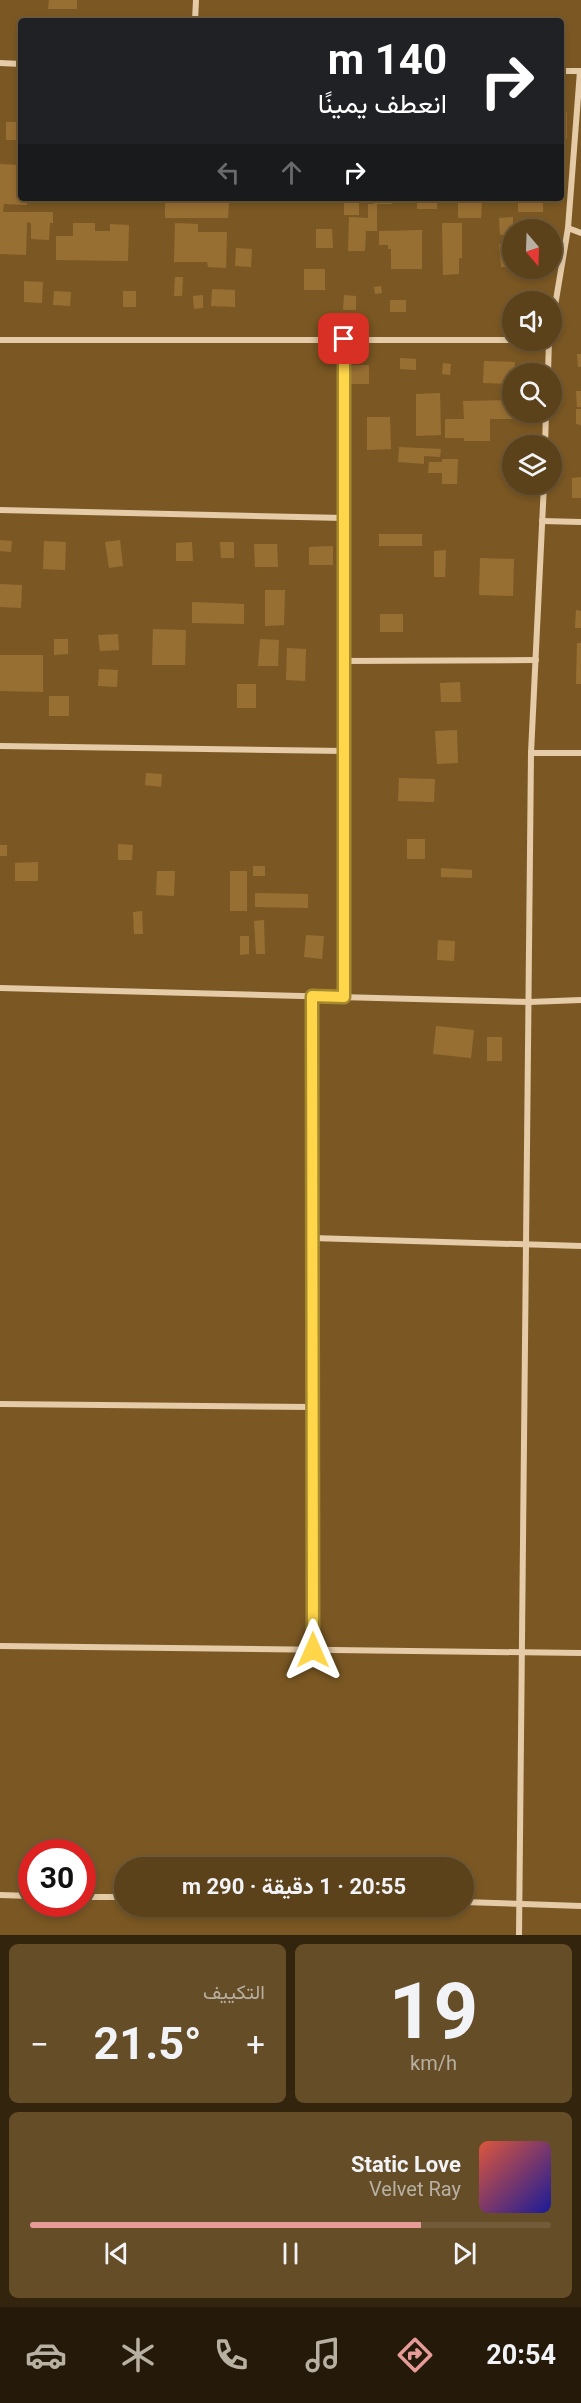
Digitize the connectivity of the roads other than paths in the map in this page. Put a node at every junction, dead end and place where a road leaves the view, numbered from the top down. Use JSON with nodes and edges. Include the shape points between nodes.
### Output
{"nodes":[{"id":1,"x":196,"y":0,"type":"edge"},
{"id":2,"x":195,"y":18,"type":"edge"},
{"id":3,"x":0,"y":63,"type":"edge"},
{"id":4,"x":18,"y":64,"type":"edge"},
{"id":5,"x":564,"y":71,"type":"edge"},
{"id":6,"x":580,"y":71,"type":"edge"},
{"id":7,"x":568,"y":228,"type":"junction"},
{"id":8,"x":581,"y":233,"type":"edge"},
{"id":9,"x":558,"y":291,"type":"edge"},
{"id":10,"x":344,"y":339,"type":"junction"},
{"id":11,"x":0,"y":340,"type":"edge"},
{"id":12,"x":502,"y":340,"type":"edge"},
{"id":13,"x":543,"y":495,"type":"edge"},
{"id":14,"x":0,"y":510,"type":"edge"},
{"id":15,"x":344,"y":518,"type":"junction"},
{"id":16,"x":542,"y":521,"type":"junction"},
{"id":17,"x":581,"y":522,"type":"edge"},
{"id":18,"x":536,"y":660,"type":"junction"},
{"id":19,"x":344,"y":661,"type":"junction"},
{"id":20,"x":0,"y":746,"type":"edge"},
{"id":21,"x":344,"y":751,"type":"junction"},
{"id":22,"x":531,"y":753,"type":"junction"},
{"id":23,"x":581,"y":753,"type":"edge"},
{"id":24,"x":0,"y":988,"type":"edge"},
{"id":25,"x":312,"y":996,"type":"junction"},
{"id":26,"x":344,"y":997,"type":"junction"},
{"id":27,"x":581,"y":1000,"type":"edge"},
{"id":28,"x":529,"y":1002,"type":"junction"},
{"id":29,"x":312,"y":1238,"type":"junction"},
{"id":30,"x":526,"y":1245,"type":"junction"},
{"id":31,"x":581,"y":1246,"type":"edge"},
{"id":32,"x":0,"y":1404,"type":"edge"},
{"id":33,"x":312,"y":1407,"type":"junction"},
{"id":34,"x":0,"y":1646,"type":"edge"},
{"id":35,"x":313,"y":1650,"type":"junction"},
{"id":36,"x":522,"y":1653,"type":"junction"},
{"id":37,"x":581,"y":1653,"type":"edge"},
{"id":38,"x":0,"y":1895,"type":"edge"},
{"id":39,"x":18,"y":1896,"type":"edge"},
{"id":40,"x":96,"y":1897,"type":"edge"},
{"id":41,"x":114,"y":1897,"type":"edge"},
{"id":42,"x":474,"y":1902,"type":"edge"},
{"id":43,"x":520,"y":1903,"type":"junction"},
{"id":44,"x":581,"y":1906,"type":"edge"},
{"id":45,"x":519,"y":1935,"type":"edge"}],
"edges":[{"from":1,"to":2,"type":"street"},
{"from":3,"to":4,"type":"street"},
{"from":5,"to":6,"type":"street"},
{"from":6,"to":7,"type":"street"},
{"from":7,"to":8,"type":"street"},
{"from":7,"to":9,"type":"street"},
{"from":10,"to":11,"type":"street"},
{"from":10,"to":12,"type":"street"},
{"from":10,"to":15,"type":"street"},
{"from":13,"to":16,"type":"street"},
{"from":14,"to":15,"type":"street"},
{"from":15,"to":19,"type":"street"},
{"from":16,"to":17,"type":"street"},
{"from":16,"to":18,"type":"street"},
{"from":18,"to":19,"type":"street"},
{"from":18,"to":22,"type":"street"},
{"from":19,"to":21,"type":"street"},
{"from":20,"to":21,"type":"street"},
{"from":21,"to":26,"type":"street"},
{"from":22,"to":23,"type":"street"},
{"from":22,"to":28,"type":"street"},
{"from":24,"to":25,"type":"street"},
{"from":25,"to":26,"type":"street"},
{"from":25,"to":29,"type":"street"},
{"from":26,"to":28,"type":"street"},
{"from":27,"to":28,"type":"street"},
{"from":28,"to":30,"type":"street"},
{"from":29,"to":30,"type":"street"},
{"from":29,"to":33,"type":"street"},
{"from":30,"to":31,"type":"street"},
{"from":30,"to":36,"type":"street"},
{"from":32,"to":33,"type":"street"},
{"from":33,"to":35,"type":"street"},
{"from":34,"to":35,"type":"street"},
{"from":35,"to":36,"type":"street"},
{"from":36,"to":37,"type":"street"},
{"from":36,"to":43,"type":"street"},
{"from":38,"to":39,"type":"street"},
{"from":40,"to":41,"type":"street"},
{"from":42,"to":43,"type":"street"},
{"from":43,"to":44,"type":"street"},
{"from":43,"to":45,"type":"street"}]}
